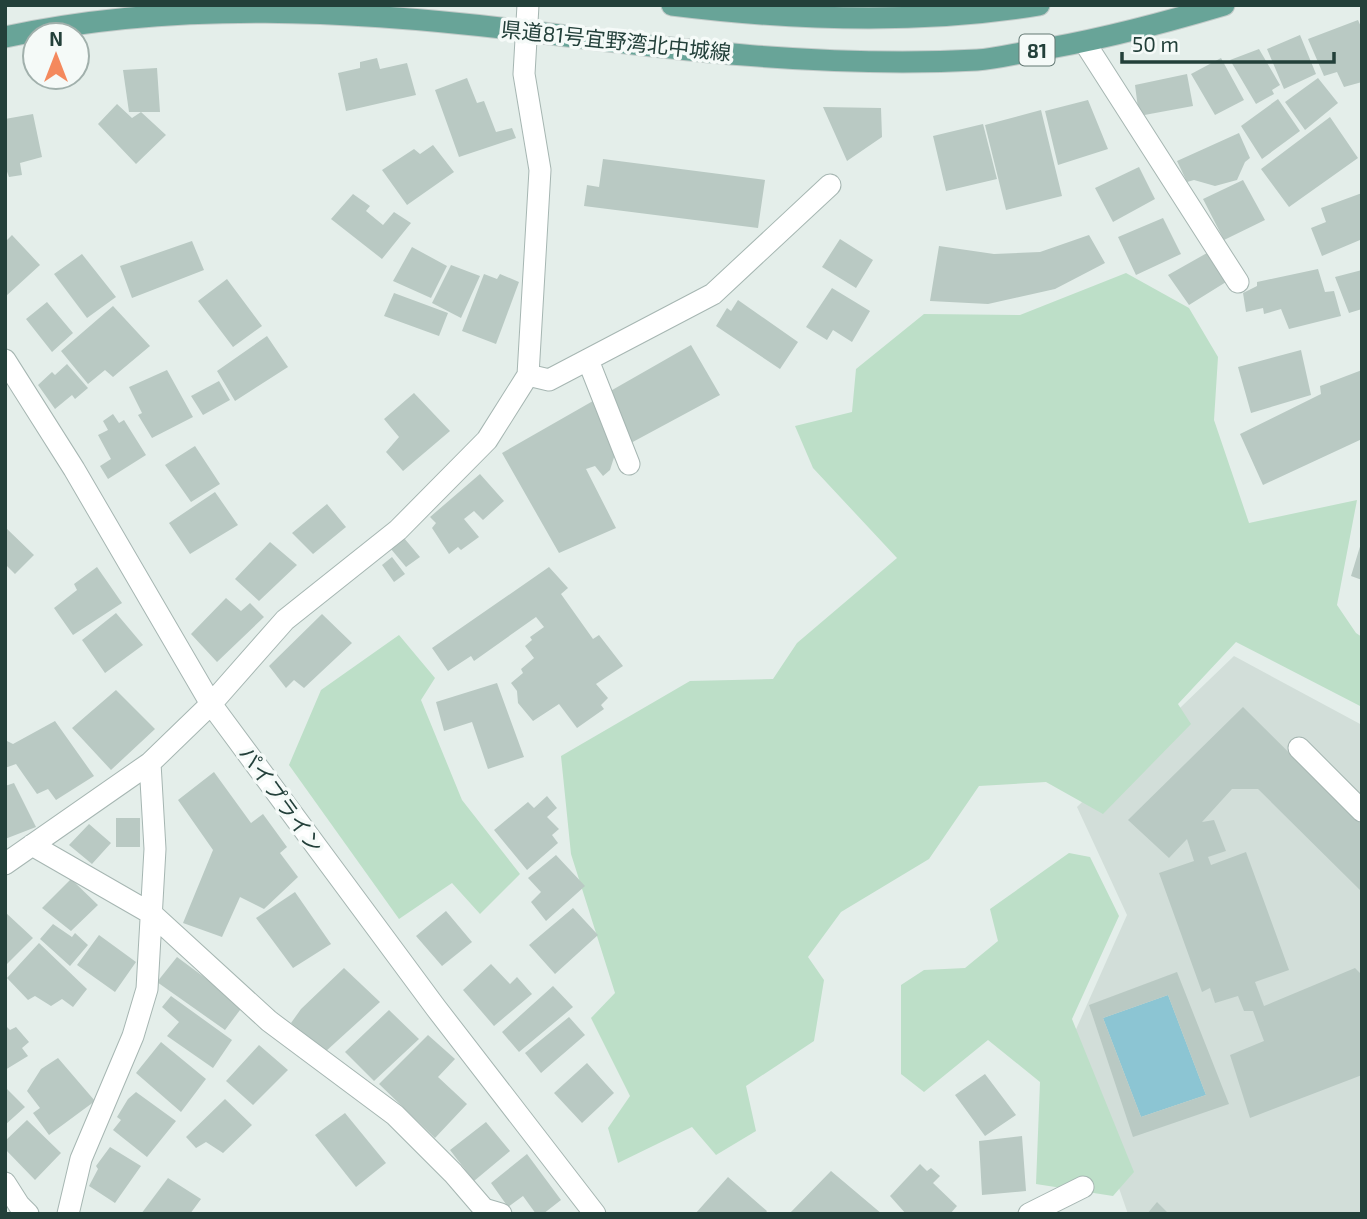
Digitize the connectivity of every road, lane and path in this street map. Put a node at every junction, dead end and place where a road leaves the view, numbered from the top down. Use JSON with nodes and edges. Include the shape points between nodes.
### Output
{"nodes":[{"id":1,"x":528,"y":5,"type":"edge"},
{"id":2,"x":672,"y":5,"type":"edge"},
{"id":3,"x":1039,"y":5,"type":"edge"},
{"id":4,"x":1224,"y":5,"type":"edge"},
{"id":5,"x":526,"y":31,"type":"junction"},
{"id":6,"x":5,"y":37,"type":"edge"},
{"id":7,"x":1086,"y":43,"type":"junction"},
{"id":8,"x":830,"y":185,"type":"dead end"},
{"id":9,"x":1238,"y":282,"type":"dead end"},
{"id":10,"x":5,"y":360,"type":"edge"},
{"id":11,"x":588,"y":360,"type":"junction"},
{"id":12,"x":528,"y":375,"type":"junction"},
{"id":13,"x":629,"y":464,"type":"dead end"},
{"id":14,"x":211,"y":704,"type":"junction"},
{"id":15,"x":1299,"y":748,"type":"dead end"},
{"id":16,"x":150,"y":763,"type":"junction"},
{"id":17,"x":1362,"y":811,"type":"edge"},
{"id":18,"x":32,"y":845,"type":"junction"},
{"id":19,"x":5,"y":864,"type":"edge"},
{"id":20,"x":152,"y":914,"type":"junction"},
{"id":21,"x":5,"y":1183,"type":"edge"},
{"id":22,"x":1083,"y":1187,"type":"dead end"},
{"id":23,"x":27,"y":1214,"type":"edge"},
{"id":24,"x":68,"y":1214,"type":"edge"},
{"id":25,"x":501,"y":1214,"type":"edge"},
{"id":26,"x":595,"y":1214,"type":"edge"},
{"id":27,"x":1028,"y":1214,"type":"edge"}],
"edges":[{"from":1,"to":5,"type":"street"},
{"from":2,"to":3,"type":"main road","name":"県道81号宜野湾北中城線","number":"81","via":[[863,18],[998,12]]},
{"from":4,"to":7,"type":"main road","name":"県道81号宜野湾北中城線","number":"81"},
{"from":5,"to":6,"type":"main road","name":"県道81号宜野湾北中城線","number":"81","via":[[321,10],[252,8],[174,10]]},
{"from":5,"to":7,"type":"main road","name":"県道81号宜野湾北中城線","number":"81","via":[[845,61],[979,60]]},
{"from":5,"to":12,"type":"street","via":[[524,74],[540,170]]},
{"from":7,"to":9,"type":"street"},
{"from":8,"to":11,"type":"street","via":[[713,294]]},
{"from":10,"to":14,"type":"street","name":"パイプライン"},
{"from":11,"to":12,"type":"street","via":[[549,380]]},
{"from":11,"to":13,"type":"street"},
{"from":12,"to":14,"type":"street","via":[[487,440],[398,530],[285,620]]},
{"from":14,"to":16,"type":"street"},
{"from":14,"to":26,"type":"street","name":"パイプライン"},
{"from":15,"to":17,"type":"street"},
{"from":16,"to":18,"type":"street"},
{"from":16,"to":20,"type":"street","via":[[155,849]]},
{"from":18,"to":19,"type":"street"},
{"from":18,"to":20,"type":"street"},
{"from":20,"to":24,"type":"street","via":[[147,989],[133,1036],[81,1159]]},
{"from":20,"to":25,"type":"street","via":[[269,1021],[395,1115],[484,1209]]},
{"from":21,"to":23,"type":"street"},
{"from":22,"to":27,"type":"street"}]}
